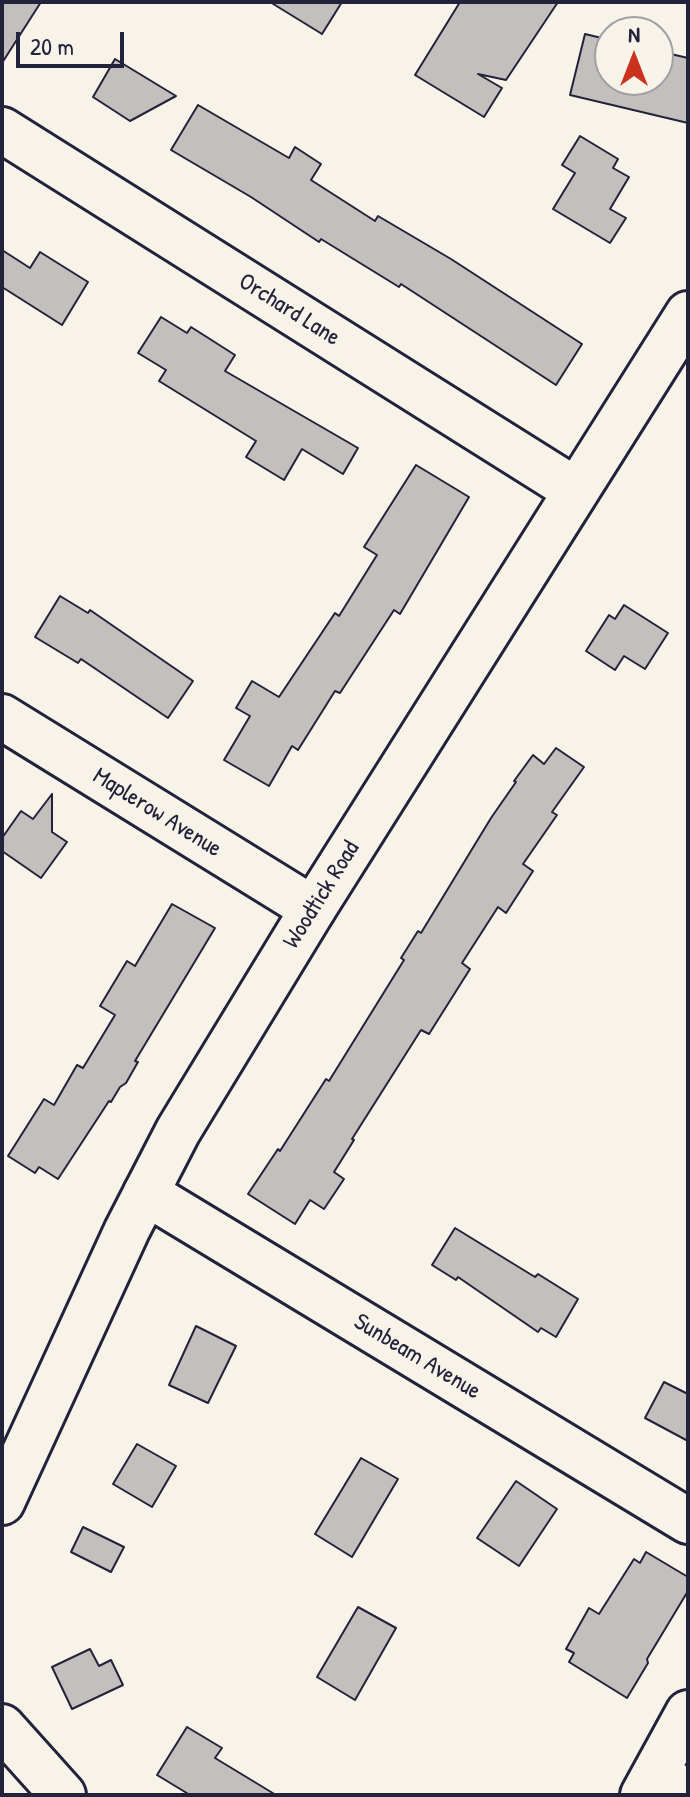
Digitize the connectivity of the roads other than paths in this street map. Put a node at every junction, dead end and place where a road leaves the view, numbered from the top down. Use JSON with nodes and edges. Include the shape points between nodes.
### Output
{"nodes":[{"id":1,"x":2,"y":130,"type":"edge"},
{"id":2,"x":688,"y":314,"type":"edge"},
{"id":3,"x":575,"y":490,"type":"junction"},
{"id":4,"x":2,"y":717,"type":"edge"},
{"id":5,"x":313,"y":909,"type":"junction"},
{"id":6,"x":146,"y":1193,"type":"junction"},
{"id":7,"x":2,"y":1502,"type":"edge"},
{"id":8,"x":688,"y":1521,"type":"edge"},
{"id":9,"x":688,"y":1713,"type":"edge"},
{"id":10,"x":2,"y":1727,"type":"edge"},
{"id":11,"x":662,"y":1787,"type":"edge"},
{"id":12,"x":63,"y":1795,"type":"edge"}],
"edges":[{"from":1,"to":3,"type":"street","name":"Orchard Lane"},
{"from":2,"to":3,"type":"street","name":"Woodtick Road"},
{"from":3,"to":5,"type":"street","name":"Woodtick Road"},
{"from":4,"to":5,"type":"street","name":"Maplerow Avenue"},
{"from":5,"to":6,"type":"street","name":"Woodtick Road"},
{"from":6,"to":7,"type":"street","name":"Woodtick Road"},
{"from":6,"to":8,"type":"street","name":"Sunbeam Avenue"},
{"from":9,"to":11,"type":"street"},
{"from":10,"to":12,"type":"street"}]}
